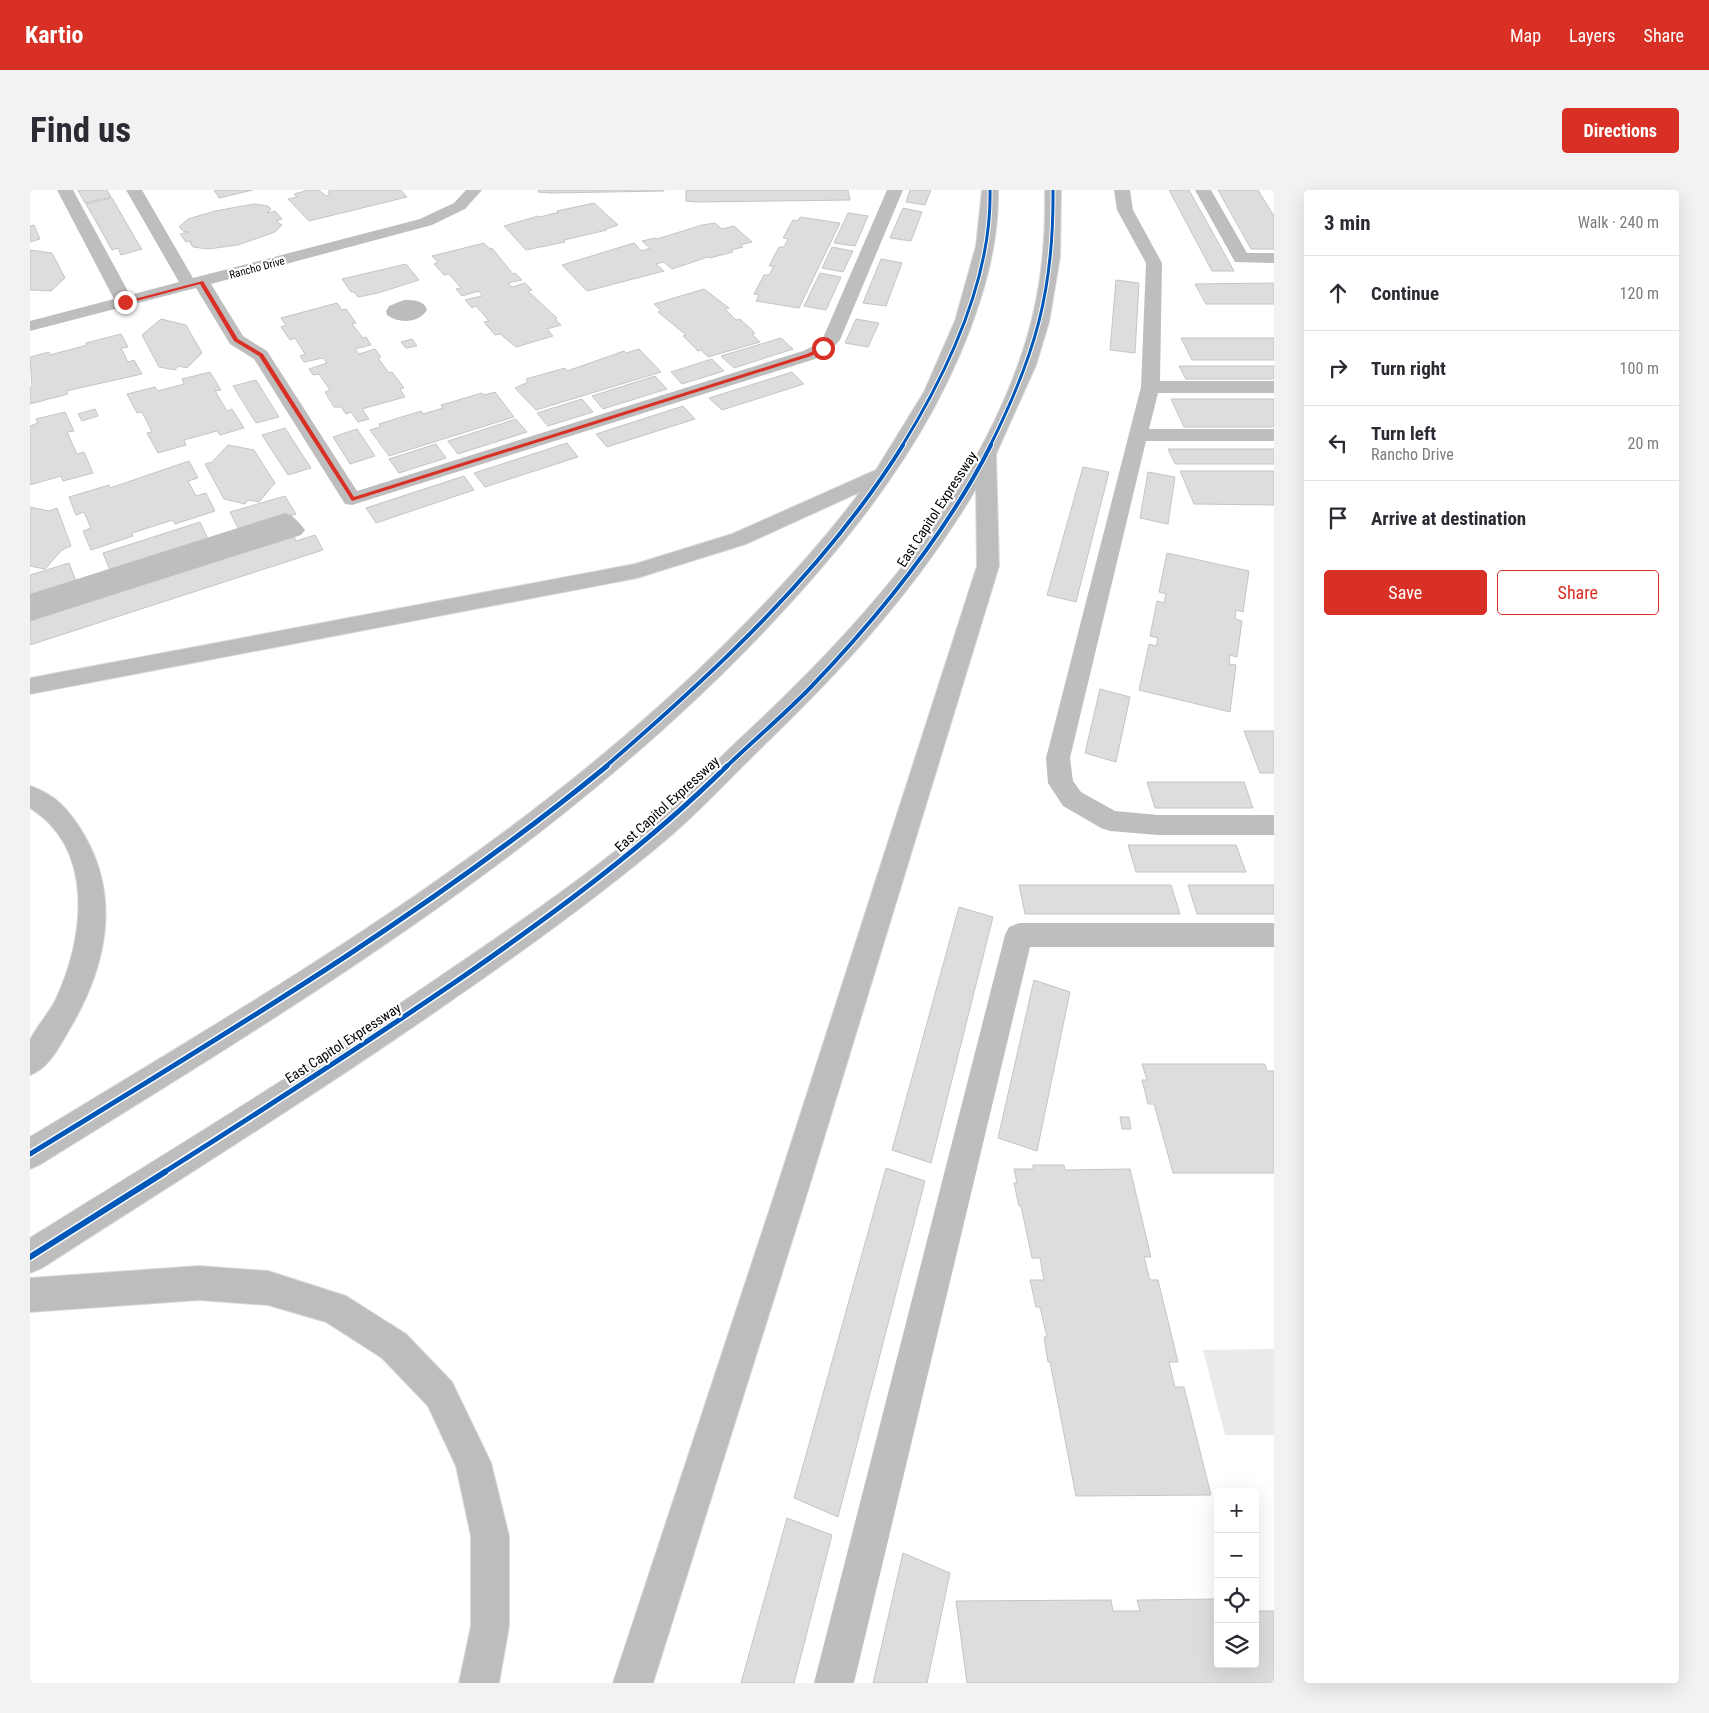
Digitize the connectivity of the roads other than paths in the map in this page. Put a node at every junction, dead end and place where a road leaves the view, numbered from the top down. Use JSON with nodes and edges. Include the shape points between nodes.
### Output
{"nodes":[{"id":1,"x":65,"y":190,"type":"edge"},
{"id":2,"x":134,"y":190,"type":"edge"},
{"id":3,"x":474,"y":190,"type":"edge"},
{"id":4,"x":895,"y":190,"type":"edge"},
{"id":5,"x":990,"y":190,"type":"edge"},
{"id":6,"x":1054,"y":190,"type":"edge"},
{"id":7,"x":1122,"y":190,"type":"edge"},
{"id":8,"x":1204,"y":190,"type":"edge"},
{"id":9,"x":1274,"y":258,"type":"edge"},
{"id":10,"x":195,"y":284,"type":"junction"},
{"id":11,"x":125,"y":302,"type":"junction"},
{"id":12,"x":30,"y":326,"type":"edge"},
{"id":13,"x":1150,"y":387,"type":"junction"},
{"id":14,"x":1274,"y":387,"type":"edge"},
{"id":15,"x":1137,"y":435,"type":"junction"},
{"id":16,"x":1274,"y":435,"type":"edge"},
{"id":17,"x":986,"y":454,"type":"junction"},
{"id":18,"x":884,"y":474,"type":"junction"},
{"id":19,"x":39,"y":605,"type":"edge"},
{"id":20,"x":30,"y":686,"type":"edge"},
{"id":21,"x":30,"y":796,"type":"edge"},
{"id":22,"x":1274,"y":825,"type":"edge"},
{"id":23,"x":1274,"y":935,"type":"edge"},
{"id":24,"x":30,"y":1062,"type":"edge"},
{"id":25,"x":30,"y":1154,"type":"edge"},
{"id":26,"x":30,"y":1258,"type":"edge"},
{"id":27,"x":30,"y":1295,"type":"edge"},
{"id":28,"x":479,"y":1683,"type":"edge"},
{"id":29,"x":633,"y":1683,"type":"edge"},
{"id":30,"x":834,"y":1683,"type":"edge"}],
"edges":[{"from":1,"to":11,"type":"street"},
{"from":2,"to":10,"type":"street"},
{"from":3,"to":10,"type":"street","name":"Rancho Drive","via":[[470,198],[454,210],[426,222]]},
{"from":4,"to":10,"type":"street","via":[[850,299],[831,340],[823,348],[352,499],[261,355],[236,340]]},
{"from":5,"to":18,"type":"highway","via":[[978,276],[966,319],[920,418]]},
{"from":6,"to":17,"type":"highway","name":"East Capitol Expressway","via":[[1055,232],[1041,317],[1028,364]]},
{"from":7,"to":13,"type":"street","via":[[1121,200],[1127,215],[1151,252],[1154,263]]},
{"from":8,"to":9,"type":"street","via":[[1241,258]]},
{"from":10,"to":11,"type":"street","name":"Rancho Drive"},
{"from":11,"to":12,"type":"street","name":"Rancho Drive"},
{"from":13,"to":14,"type":"street"},
{"from":13,"to":15,"type":"street"},
{"from":15,"to":16,"type":"street"},
{"from":15,"to":22,"type":"street","via":[[1058,758],[1061,783],[1072,799],[1110,821],[1158,825]]},
{"from":17,"to":26,"type":"highway","name":"East Capitol Expressway","via":[[962,497],[910,574],[820,678],[647,840],[456,983]]},
{"from":17,"to":29,"type":"highway","via":[[988,566]]},
{"from":18,"to":20,"type":"highway","via":[[739,539],[638,571]]},
{"from":18,"to":25,"type":"highway","via":[[813,565],[744,640],[679,705],[591,781],[385,932],[267,1009]]},
{"from":19,"to":19,"type":"street","via":[[294,530],[285,520]]},
{"from":21,"to":24,"type":"highway","via":[[53,811],[71,834],[84,857],[93,890],[93,924],[84,967],[65,1012]]},
{"from":23,"to":30,"type":"street","via":[[1019,935]]},
{"from":27,"to":28,"type":"highway","via":[[199,1283],[268,1288],[334,1308],[394,1346],[440,1394],[473,1463],[490,1536],[490,1626]]}]}
